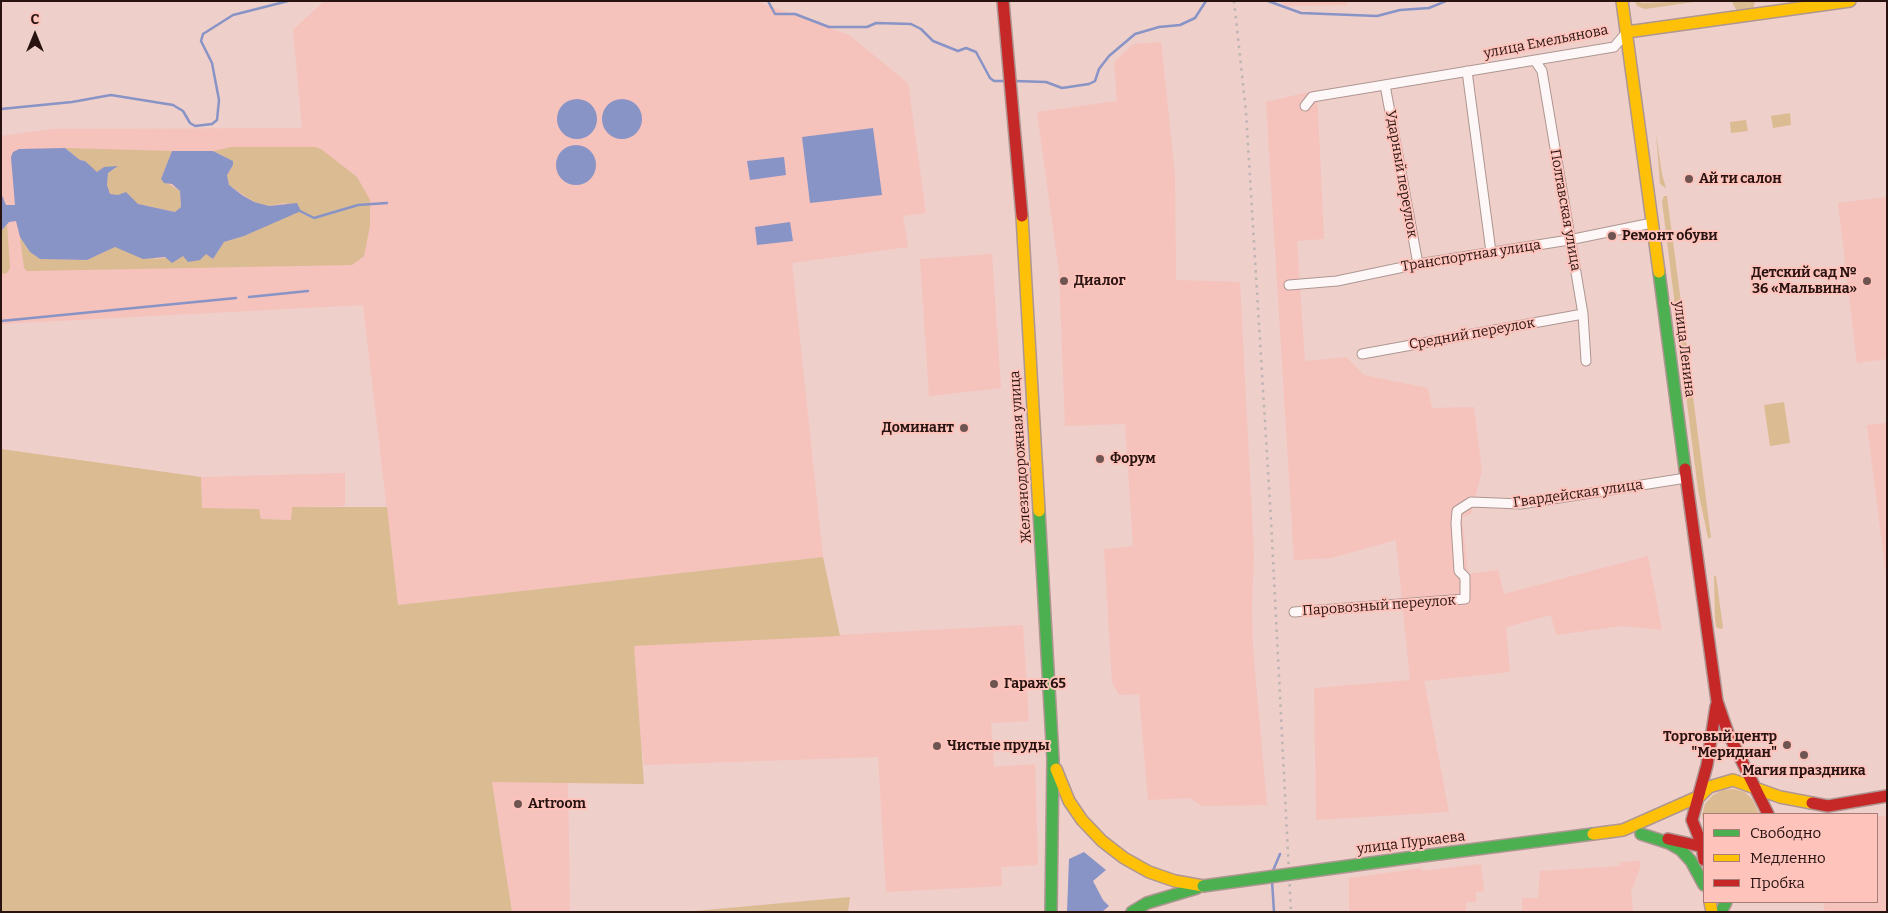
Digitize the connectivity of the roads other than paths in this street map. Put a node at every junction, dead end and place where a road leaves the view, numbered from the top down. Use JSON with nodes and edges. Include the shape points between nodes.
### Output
{"nodes":[{"id":1,"x":1003,"y":1,"type":"edge"},
{"id":2,"x":1622,"y":1,"type":"edge"},
{"id":3,"x":1850,"y":1,"type":"edge"},
{"id":4,"x":1627,"y":32,"type":"junction"},
{"id":5,"x":1536,"y":62,"type":"junction"},
{"id":6,"x":1467,"y":71,"type":"junction"},
{"id":7,"x":1385,"y":85,"type":"junction"},
{"id":8,"x":1305,"y":106,"type":"dead end"},
{"id":9,"x":1652,"y":223,"type":"junction"},
{"id":10,"x":1569,"y":240,"type":"junction"},
{"id":11,"x":1491,"y":252,"type":"junction"},
{"id":12,"x":1418,"y":264,"type":"junction"},
{"id":13,"x":1289,"y":285,"type":"dead end"},
{"id":14,"x":1583,"y":314,"type":"junction"},
{"id":15,"x":1362,"y":354,"type":"dead end"},
{"id":16,"x":1586,"y":361,"type":"dead end"},
{"id":17,"x":1686,"y":478,"type":"junction"},
{"id":18,"x":1464,"y":599,"type":"joint"},
{"id":19,"x":1294,"y":612,"type":"dead end"},
{"id":20,"x":1717,"y":701,"type":"junction"},
{"id":21,"x":1053,"y":759,"type":"junction"},
{"id":22,"x":1758,"y":790,"type":"junction"},
{"id":23,"x":1700,"y":796,"type":"junction"},
{"id":24,"x":1887,"y":796,"type":"edge"},
{"id":25,"x":1828,"y":806,"type":"junction"},
{"id":26,"x":1768,"y":813,"type":"edge"},
{"id":27,"x":1816,"y":813,"type":"edge"},
{"id":28,"x":1623,"y":830,"type":"junction"},
{"id":29,"x":1641,"y":834,"type":"junction"},
{"id":30,"x":1703,"y":846,"type":"edge"},
{"id":31,"x":1703,"y":883,"type":"edge"},
{"id":32,"x":1203,"y":886,"type":"junction"},
{"id":33,"x":1051,"y":912,"type":"edge"},
{"id":34,"x":1132,"y":912,"type":"edge"}],
"edges":[{"from":1,"to":21,"type":"main road","name":"Железнодорожная улица","via":[[1040,506]]},
{"from":2,"to":4,"type":"main road","name":"улица Ленина"},
{"from":3,"to":4,"type":"main road","name":"улица Емельянова"},
{"from":4,"to":5,"type":"street","name":"улица Емельянова","via":[[1614,47]]},
{"from":4,"to":9,"type":"main road","name":"улица Ленина"},
{"from":5,"to":6,"type":"street","name":"улица Емельянова"},
{"from":5,"to":10,"type":"street","name":"Полтавская улица","via":[[1542,71]]},
{"from":6,"to":7,"type":"street","name":"улица Емельянова"},
{"from":6,"to":11,"type":"street"},
{"from":7,"to":8,"type":"street","name":"улица Емельянова","via":[[1312,98]]},
{"from":7,"to":12,"type":"street","name":"Ударный переулок"},
{"from":9,"to":10,"type":"street","name":"Транспортная улица"},
{"from":9,"to":17,"type":"main road","name":"улица Ленина"},
{"from":10,"to":11,"type":"street","name":"Транспортная улица"},
{"from":10,"to":14,"type":"street","name":"Полтавская улица"},
{"from":11,"to":12,"type":"street","name":"Транспортная улица"},
{"from":12,"to":13,"type":"street","name":"Транспортная улица","via":[[1337,281]]},
{"from":14,"to":15,"type":"street","name":"Средний переулок"},
{"from":14,"to":16,"type":"street","name":"Полтавская улица"},
{"from":17,"to":18,"type":"street","name":"Гвардейская улица","via":[[1521,504],[1471,502],[1457,511],[1456,523]]},
{"from":17,"to":20,"type":"main road","name":"улица Ленина"},
{"from":18,"to":19,"type":"street","name":"Паровозный переулок"},
{"from":20,"to":22,"type":"main road","via":[[1728,733]]},
{"from":20,"to":23,"type":"main road"},
{"from":21,"to":32,"type":"main road","via":[[1063,788],[1082,820],[1102,841],[1149,872]]},
{"from":21,"to":33,"type":"main road","name":"Железнодорожная улица"},
{"from":22,"to":23,"type":"main road","via":[[1733,780],[1709,787]]},
{"from":22,"to":25,"type":"main road"},
{"from":22,"to":26,"type":"main road"},
{"from":23,"to":28,"type":"main road"},
{"from":23,"to":30,"type":"main road","via":[[1692,820]]},
{"from":24,"to":25,"type":"main road"},
{"from":25,"to":27,"type":"main road"},
{"from":28,"to":29,"type":"main road"},
{"from":28,"to":32,"type":"main road","name":"улица Пуркаева","bridge":true},
{"from":29,"to":30,"type":"main road"},
{"from":29,"to":31,"type":"main road","via":[[1681,850]]},
{"from":32,"to":34,"type":"main road","via":[[1175,892]]}]}
